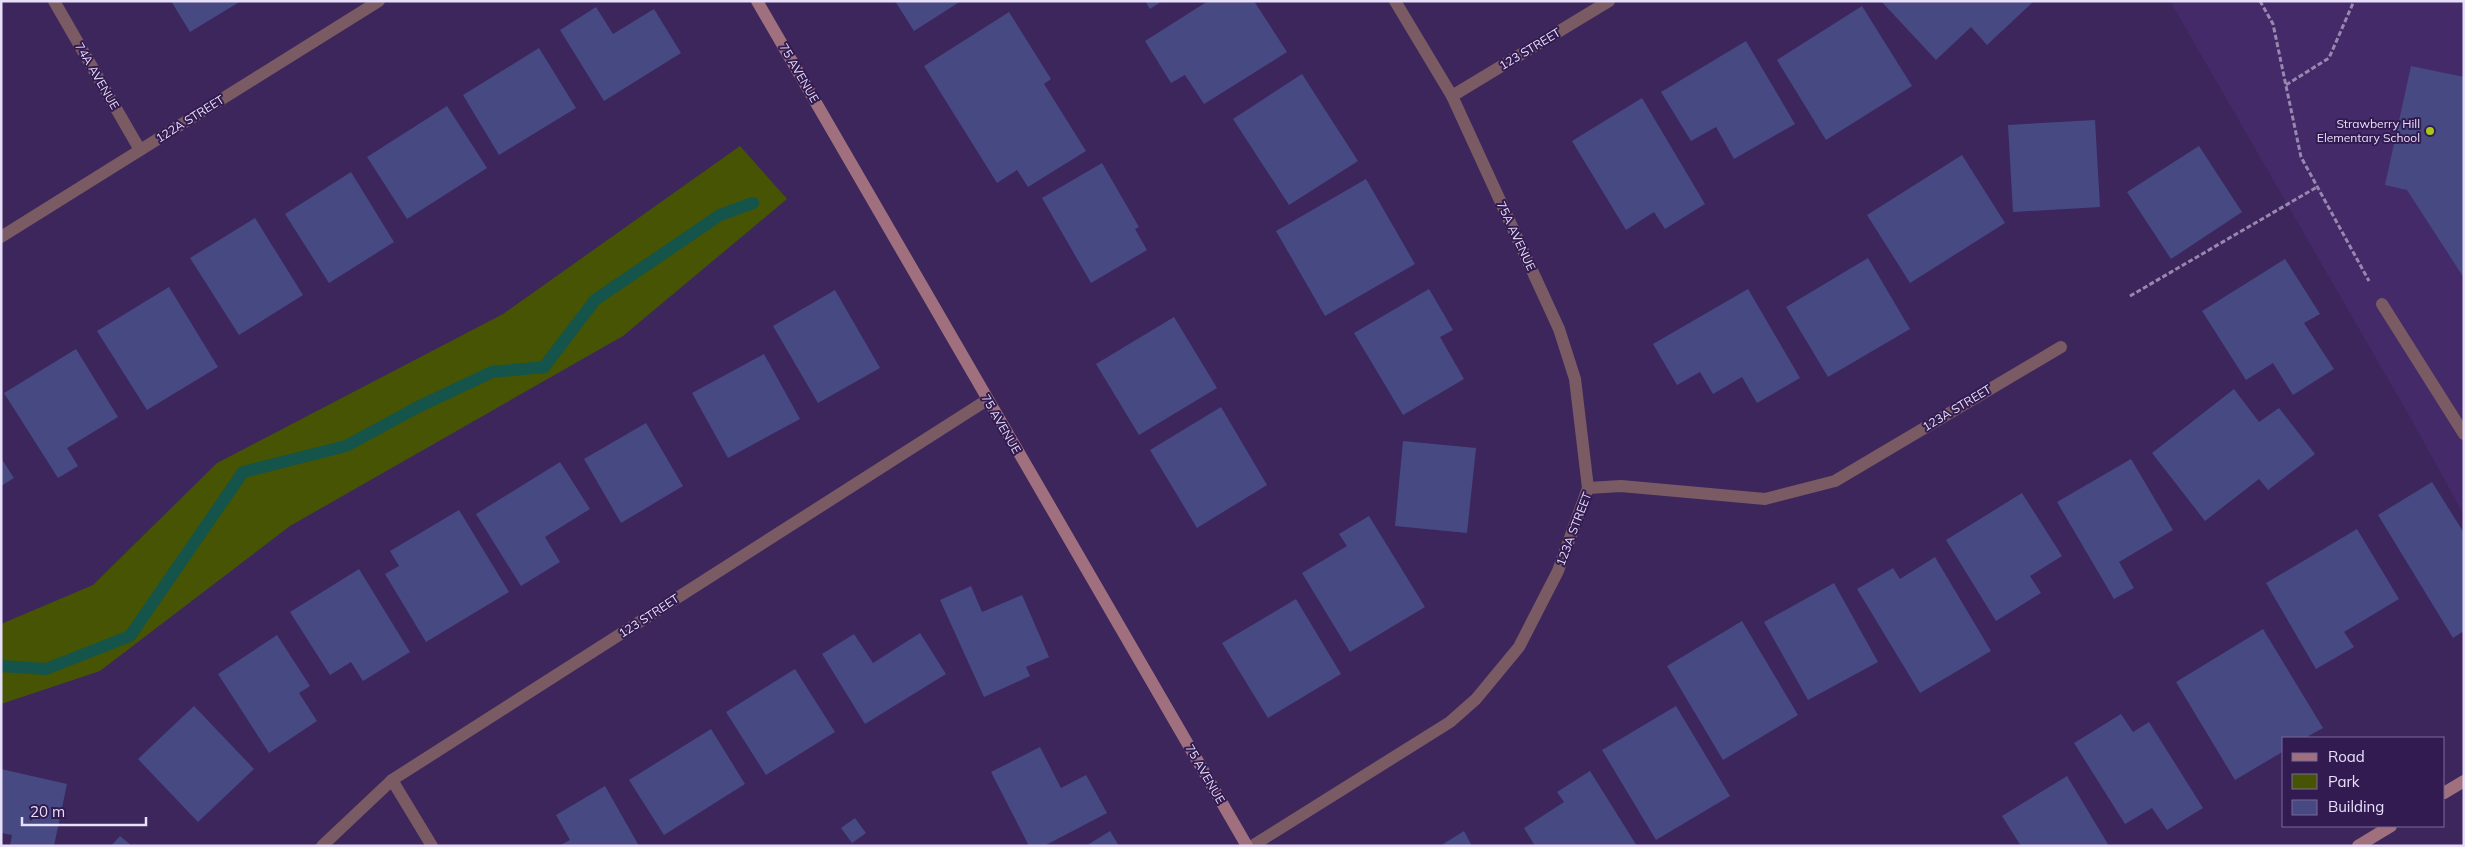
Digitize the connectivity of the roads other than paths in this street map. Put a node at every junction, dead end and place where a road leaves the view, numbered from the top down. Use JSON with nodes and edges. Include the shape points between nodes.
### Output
{"nodes":[{"id":1,"x":54,"y":1,"type":"edge"},
{"id":2,"x":379,"y":1,"type":"edge"},
{"id":3,"x":758,"y":1,"type":"edge"},
{"id":4,"x":1395,"y":1,"type":"edge"},
{"id":5,"x":1609,"y":1,"type":"edge"},
{"id":6,"x":1452,"y":96,"type":"junction"},
{"id":7,"x":140,"y":150,"type":"junction"},
{"id":8,"x":1,"y":237,"type":"edge"},
{"id":9,"x":2382,"y":304,"type":"road end"},
{"id":10,"x":2061,"y":346,"type":"dead end"},
{"id":11,"x":987,"y":400,"type":"junction"},
{"id":12,"x":2464,"y":434,"type":"edge"},
{"id":13,"x":1588,"y":488,"type":"junction"},
{"id":14,"x":392,"y":780,"type":"junction"},
{"id":15,"x":2464,"y":781,"type":"edge"},
{"id":16,"x":2445,"y":793,"type":"edge"},
{"id":17,"x":2388,"y":827,"type":"edge"},
{"id":18,"x":322,"y":846,"type":"edge"},
{"id":19,"x":432,"y":846,"type":"edge"},
{"id":20,"x":1247,"y":846,"type":"edge"},
{"id":21,"x":1252,"y":846,"type":"edge"},
{"id":22,"x":2358,"y":846,"type":"edge"}],
"edges":[{"from":1,"to":7,"type":"street","name":"74A AVENUE"},
{"from":2,"to":7,"type":"street","name":"122A STREET"},
{"from":3,"to":11,"type":"street","name":"75 AVENUE"},
{"from":4,"to":6,"type":"street","name":"75A AVENUE"},
{"from":5,"to":6,"type":"street","name":"123 STREET"},
{"from":6,"to":13,"type":"street","name":"75A AVENUE","via":[[1559,329],[1575,379]]},
{"from":7,"to":8,"type":"street","name":"122A STREET"},
{"from":9,"to":12,"type":"street"},
{"from":10,"to":13,"type":"street","name":"123A STREET","via":[[1835,482],[1765,499],[1621,486]]},
{"from":11,"to":14,"type":"street","name":"123 STREET"},
{"from":11,"to":20,"type":"street","name":"75 AVENUE"},
{"from":13,"to":21,"type":"street","name":"123A STREET","via":[[1558,571],[1518,647],[1476,698],[1450,722]]},
{"from":14,"to":18,"type":"street","name":"123 STREET"},
{"from":14,"to":19,"type":"street"},
{"from":15,"to":16,"type":"street"},
{"from":17,"to":22,"type":"street"}]}
